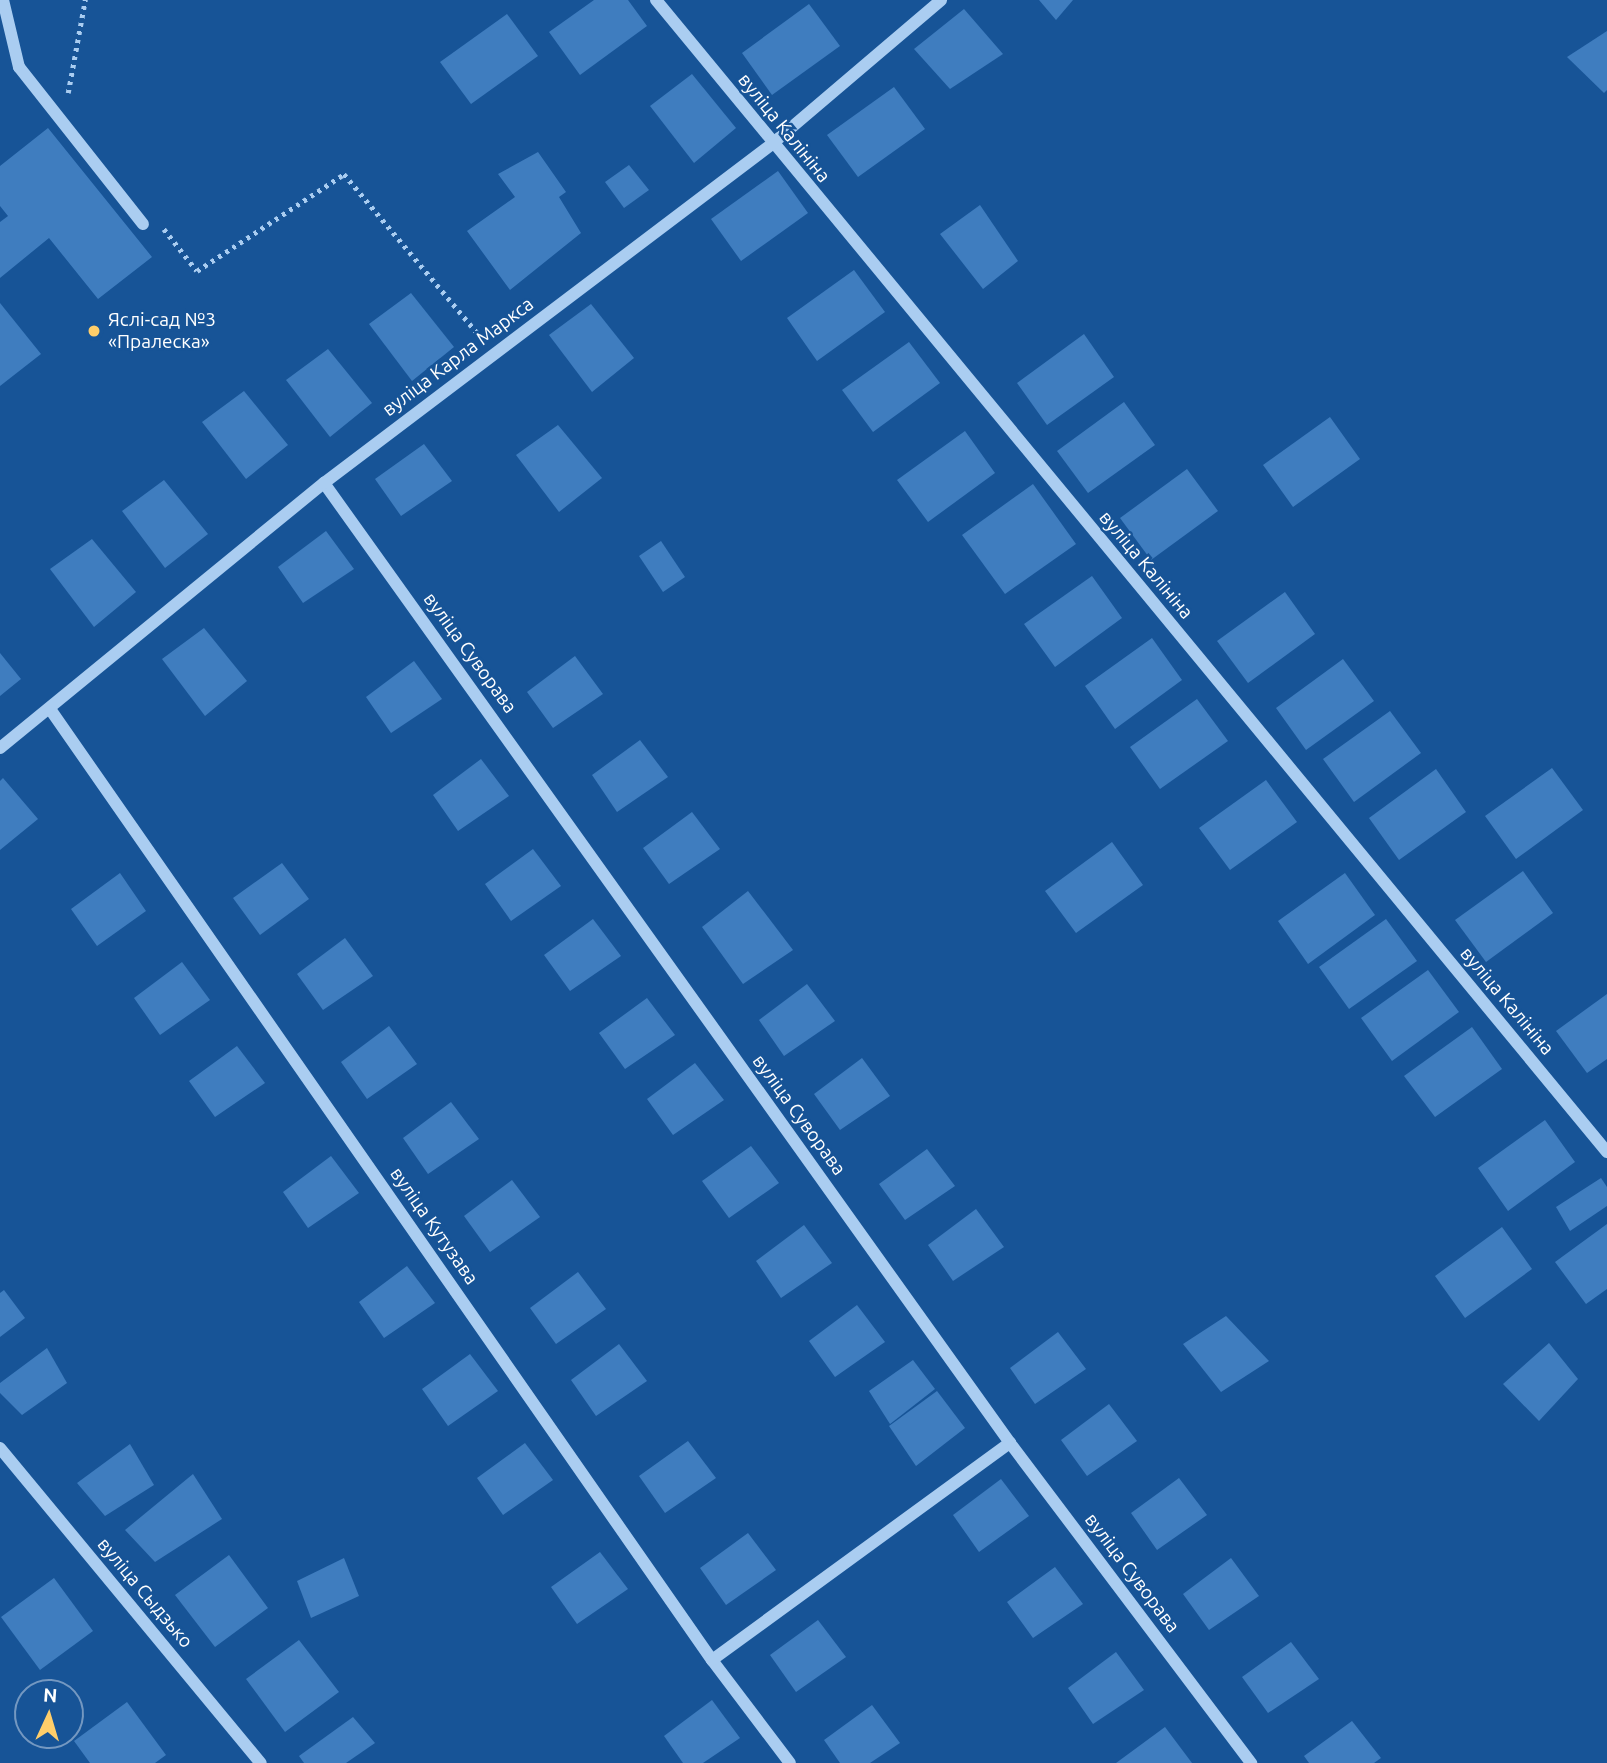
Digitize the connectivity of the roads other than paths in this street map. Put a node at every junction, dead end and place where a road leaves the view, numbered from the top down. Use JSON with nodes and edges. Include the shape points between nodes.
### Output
{"nodes":[{"id":1,"x":4,"y":0,"type":"edge"},
{"id":2,"x":656,"y":0,"type":"edge"},
{"id":3,"x":941,"y":0,"type":"edge"},
{"id":4,"x":772,"y":144,"type":"junction"},
{"id":5,"x":143,"y":224,"type":"dead end"},
{"id":6,"x":324,"y":483,"type":"junction"},
{"id":7,"x":50,"y":709,"type":"junction"},
{"id":8,"x":0,"y":747,"type":"edge"},
{"id":9,"x":1607,"y":1152,"type":"edge"},
{"id":10,"x":1010,"y":1443,"type":"junction"},
{"id":11,"x":0,"y":1448,"type":"edge"},
{"id":12,"x":712,"y":1660,"type":"junction"},
{"id":13,"x":261,"y":1763,"type":"edge"},
{"id":14,"x":790,"y":1763,"type":"edge"},
{"id":15,"x":1251,"y":1763,"type":"edge"}],
"edges":[{"from":1,"to":5,"type":"street","via":[[19,67]]},
{"from":2,"to":4,"type":"street","name":"вуліца Калініна"},
{"from":3,"to":4,"type":"street","name":"вуліца Карла Маркса"},
{"from":4,"to":6,"type":"street","name":"вуліца Карла Маркса"},
{"from":4,"to":9,"type":"street","name":"вуліца Калініна"},
{"from":6,"to":7,"type":"street","name":"вуліца Карла Маркса"},
{"from":6,"to":10,"type":"street","name":"вуліца Суворава"},
{"from":7,"to":8,"type":"street","name":"вуліца Карла Маркса"},
{"from":7,"to":12,"type":"street","name":"вуліца Кутузава"},
{"from":10,"to":12,"type":"street"},
{"from":10,"to":15,"type":"street","name":"вуліца Суворава"},
{"from":11,"to":13,"type":"street","name":"вуліца Сыдзько"},
{"from":12,"to":14,"type":"street","name":"вуліца Кутузава"}]}
